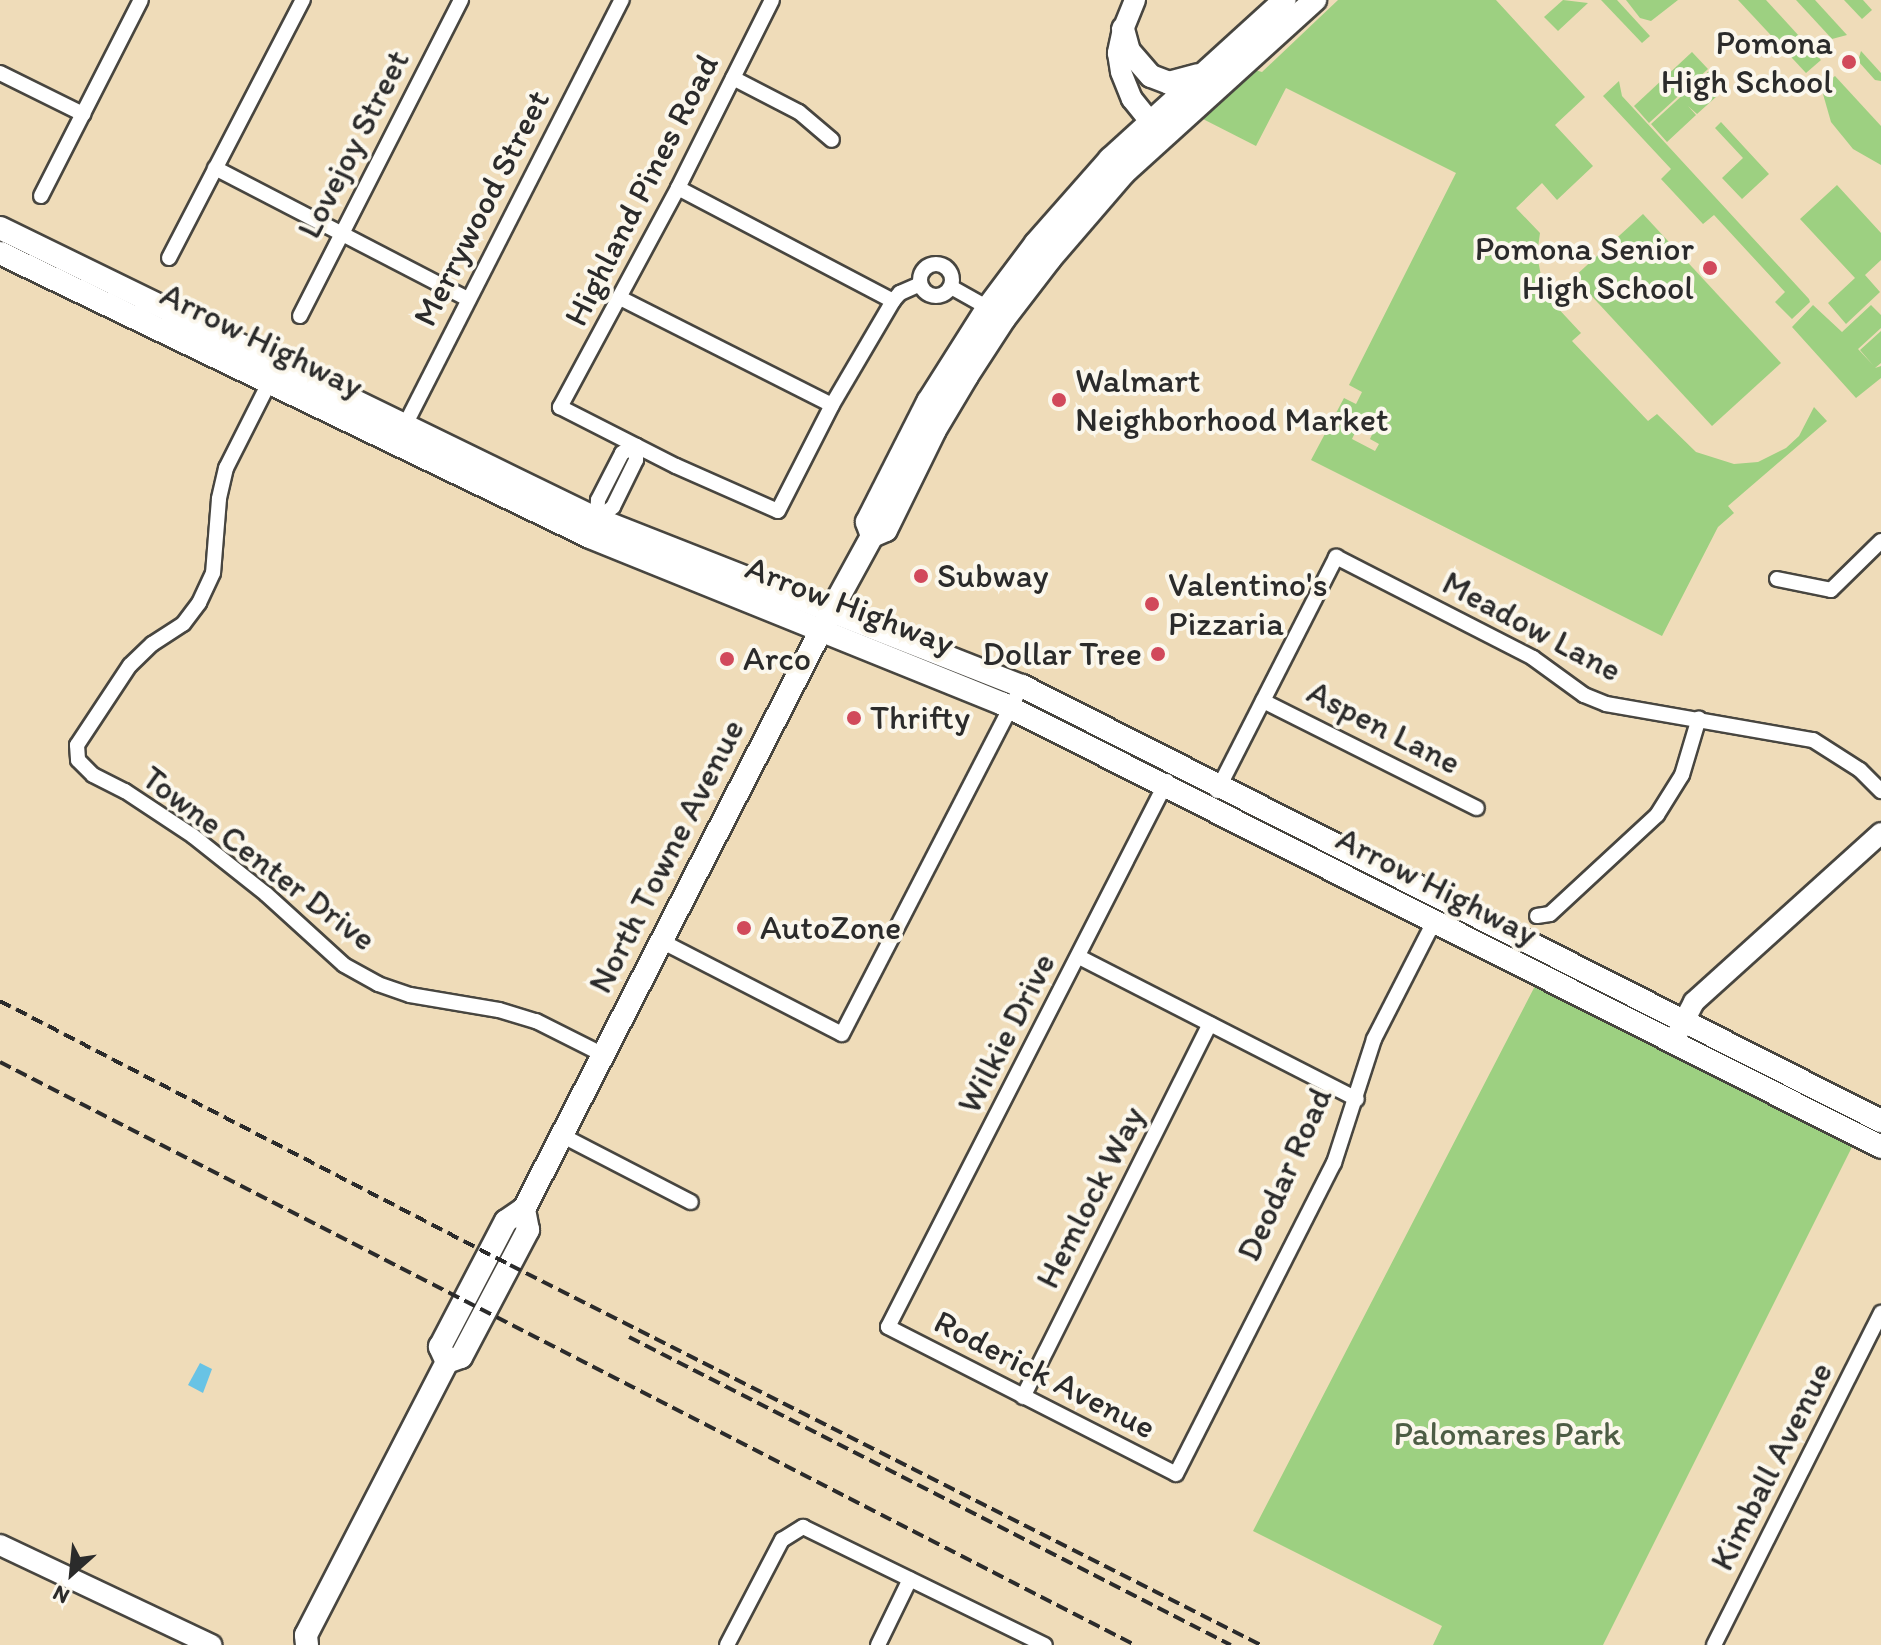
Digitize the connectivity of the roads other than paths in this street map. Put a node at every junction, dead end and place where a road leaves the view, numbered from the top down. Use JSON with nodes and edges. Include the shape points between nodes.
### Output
{"nodes":[{"id":1,"x":141,"y":0,"type":"edge"},
{"id":2,"x":303,"y":0,"type":"edge"},
{"id":3,"x":461,"y":0,"type":"edge"},
{"id":4,"x":622,"y":0,"type":"edge"},
{"id":5,"x":772,"y":0,"type":"edge"},
{"id":6,"x":1285,"y":0,"type":"edge"},
{"id":7,"x":1315,"y":0,"type":"edge"},
{"id":8,"x":1131,"y":1,"type":"edge"},
{"id":9,"x":1123,"y":29,"type":"junction"},
{"id":10,"x":0,"y":73,"type":"edge"},
{"id":11,"x":1203,"y":74,"type":"junction"},
{"id":12,"x":733,"y":78,"type":"junction"},
{"id":13,"x":83,"y":114,"type":"junction"},
{"id":14,"x":1156,"y":130,"type":"junction"},
{"id":15,"x":832,"y":140,"type":"dead end"},
{"id":16,"x":215,"y":168,"type":"junction"},
{"id":17,"x":678,"y":188,"type":"junction"},
{"id":18,"x":41,"y":196,"type":"dead end"},
{"id":19,"x":0,"y":228,"type":"edge"},
{"id":20,"x":341,"y":233,"type":"junction"},
{"id":21,"x":0,"y":253,"type":"edge"},
{"id":22,"x":169,"y":258,"type":"dead end"},
{"id":23,"x":920,"y":284,"type":"junction"},
{"id":24,"x":951,"y":287,"type":"junction"},
{"id":25,"x":620,"y":298,"type":"junction"},
{"id":26,"x":468,"y":299,"type":"junction"},
{"id":27,"x":893,"y":301,"type":"junction"},
{"id":28,"x":996,"y":312,"type":"junction"},
{"id":29,"x":300,"y":316,"type":"dead end"},
{"id":30,"x":270,"y":381,"type":"junction"},
{"id":31,"x":832,"y":405,"type":"junction"},
{"id":32,"x":400,"y":433,"type":"junction"},
{"id":33,"x":636,"y":446,"type":"junction"},
{"id":34,"x":597,"y":519,"type":"junction"},
{"id":35,"x":1881,"y":541,"type":"edge"},
{"id":36,"x":1777,"y":579,"type":"dead end"},
{"id":37,"x":831,"y":611,"type":"junction"},
{"id":38,"x":820,"y":632,"type":"junction"},
{"id":39,"x":1022,"y":686,"type":"junction"},
{"id":40,"x":1263,"y":701,"type":"junction"},
{"id":41,"x":1011,"y":708,"type":"junction"},
{"id":42,"x":1699,"y":718,"type":"junction"},
{"id":43,"x":1176,"y":766,"type":"junction"},
{"id":44,"x":1165,"y":786,"type":"junction"},
{"id":45,"x":1218,"y":788,"type":"junction"},
{"id":46,"x":1881,"y":791,"type":"edge"},
{"id":47,"x":1477,"y":808,"type":"dead end"},
{"id":48,"x":1208,"y":809,"type":"junction"},
{"id":49,"x":1881,"y":833,"type":"edge"},
{"id":50,"x":1445,"y":899,"type":"junction"},
{"id":51,"x":1537,"y":916,"type":"dead end"},
{"id":52,"x":1434,"y":922,"type":"junction"},
{"id":53,"x":661,"y":941,"type":"junction"},
{"id":54,"x":1079,"y":957,"type":"junction"},
{"id":55,"x":1683,"y":1020,"type":"junction"},
{"id":56,"x":1210,"y":1024,"type":"junction"},
{"id":57,"x":1673,"y":1042,"type":"junction"},
{"id":58,"x":602,"y":1054,"type":"junction"},
{"id":59,"x":1357,"y":1099,"type":"junction"},
{"id":60,"x":1881,"y":1121,"type":"edge"},
{"id":61,"x":561,"y":1135,"type":"junction"},
{"id":62,"x":1881,"y":1147,"type":"edge"},
{"id":63,"x":691,"y":1202,"type":"dead end"},
{"id":64,"x":1881,"y":1313,"type":"edge"},
{"id":65,"x":888,"y":1327,"type":"joint"},
{"id":66,"x":1023,"y":1397,"type":"junction"},
{"id":67,"x":1176,"y":1474,"type":"joint"},
{"id":68,"x":0,"y":1545,"type":"edge"},
{"id":69,"x":910,"y":1579,"type":"junction"},
{"id":70,"x":1028,"y":1641,"type":"edge"},
{"id":71,"x":301,"y":1642,"type":"edge"},
{"id":72,"x":212,"y":1645,"type":"edge"},
{"id":73,"x":727,"y":1645,"type":"edge"},
{"id":74,"x":878,"y":1645,"type":"edge"},
{"id":75,"x":1045,"y":1645,"type":"edge"},
{"id":76,"x":1714,"y":1645,"type":"edge"}],
"edges":[{"from":1,"to":13,"type":"street"},
{"from":2,"to":16,"type":"street"},
{"from":3,"to":20,"type":"street","name":"Lovejoy Street"},
{"from":4,"to":26,"type":"street","name":"Merrywood Street"},
{"from":5,"to":12,"type":"street","name":"Highland Pines Road"},
{"from":6,"to":11,"type":"main road","name":"North Towne Avenue"},
{"from":7,"to":14,"type":"main road","name":"North Towne Avenue"},
{"from":8,"to":9,"type":"main road"},
{"from":9,"to":11,"type":"main road","via":[[1129,51],[1151,76],[1169,83]]},
{"from":9,"to":14,"type":"main road","via":[[1121,72],[1132,99]]},
{"from":10,"to":13,"type":"street"},
{"from":11,"to":14,"type":"main road","name":"North Towne Avenue"},
{"from":12,"to":15,"type":"street","via":[[799,112]]},
{"from":12,"to":17,"type":"street","name":"Highland Pines Road"},
{"from":13,"to":18,"type":"street"},
{"from":14,"to":28,"type":"main road","name":"North Towne Avenue","via":[[1064,207]]},
{"from":16,"to":20,"type":"street"},
{"from":16,"to":22,"type":"street"},
{"from":17,"to":25,"type":"street","name":"Highland Pines Road"},
{"from":17,"to":27,"type":"street"},
{"from":19,"to":32,"type":"main road","name":"Arrow Highway"},
{"from":20,"to":26,"type":"street"},
{"from":20,"to":29,"type":"street","name":"Lovejoy Street"},
{"from":21,"to":30,"type":"main road","name":"Arrow Highway"},
{"from":23,"to":24,"type":"street","via":[[934,296]]},
{"from":23,"to":24,"type":"street","via":[[924,269],[938,264],[950,272]]},
{"from":23,"to":27,"type":"street"},
{"from":24,"to":28,"type":"street"},
{"from":25,"to":31,"type":"street"},
{"from":25,"to":33,"type":"street","name":"Highland Pines Road","via":[[560,407]]},
{"from":26,"to":32,"type":"street","name":"Merrywood Street"},
{"from":27,"to":31,"type":"street"},
{"from":28,"to":37,"type":"main road","name":"North Towne Avenue","via":[[886,530],[872,536]]},
{"from":30,"to":32,"type":"main road","name":"Arrow Highway"},
{"from":30,"to":58,"type":"street","name":"Towne Center Drive","via":[[226,468],[213,573],[199,603],[183,624],[130,665],[77,745],[78,760],[93,775],[193,836],[344,965],[410,995],[536,1021]]},
{"from":31,"to":33,"type":"street","via":[[778,511]]},
{"from":32,"to":34,"type":"main road","name":"Arrow Highway"},
{"from":32,"to":38,"type":"main road","name":"Arrow Highway","via":[[633,556]]},
{"from":33,"to":34,"type":"street","via":[[622,453],[598,500]]},
{"from":34,"to":37,"type":"main road","name":"Arrow Highway"},
{"from":35,"to":36,"type":"street","via":[[1831,590]]},
{"from":37,"to":38,"type":"main road","name":"North Towne Avenue"},
{"from":37,"to":39,"type":"main road","name":"Arrow Highway"},
{"from":38,"to":41,"type":"main road","name":"Arrow Highway"},
{"from":38,"to":53,"type":"main road","name":"North Towne Avenue"},
{"from":39,"to":41,"type":"street"},
{"from":39,"to":43,"type":"main road","name":"Arrow Highway"},
{"from":40,"to":42,"type":"street","name":"Meadow Lane","via":[[1336,557],[1533,658],[1584,695],[1606,704]]},
{"from":40,"to":45,"type":"street"},
{"from":40,"to":47,"type":"street","name":"Aspen Lane"},
{"from":41,"to":44,"type":"main road","name":"Arrow Highway"},
{"from":41,"to":53,"type":"street","via":[[842,1034]]},
{"from":42,"to":46,"type":"street","name":"Meadow Lane","via":[[1813,740]]},
{"from":42,"to":51,"type":"street","via":[[1682,775],[1657,815],[1550,914]]},
{"from":43,"to":44,"type":"street","name":"Wilkie Drive"},
{"from":43,"to":45,"type":"main road","name":"Arrow Highway"},
{"from":44,"to":48,"type":"main road","name":"Arrow Highway"},
{"from":44,"to":54,"type":"street","name":"Wilkie Drive"},
{"from":45,"to":48,"type":"street"},
{"from":45,"to":50,"type":"main road","name":"Arrow Highway"},
{"from":48,"to":52,"type":"main road","name":"Arrow Highway"},
{"from":49,"to":55,"type":"main road","via":[[1694,1002]]},
{"from":50,"to":52,"type":"main road","name":"Deodar Road"},
{"from":50,"to":55,"type":"main road","name":"Arrow Highway"},
{"from":52,"to":57,"type":"main road","name":"Arrow Highway"},
{"from":52,"to":59,"type":"street","name":"Deodar Road","via":[[1374,1039]]},
{"from":53,"to":58,"type":"main road","name":"North Towne Avenue"},
{"from":54,"to":56,"type":"street"},
{"from":54,"to":65,"type":"street","name":"Wilkie Drive"},
{"from":55,"to":57,"type":"main road"},
{"from":55,"to":60,"type":"main road","name":"Arrow Highway"},
{"from":56,"to":59,"type":"street"},
{"from":56,"to":66,"type":"street","name":"Hemlock Way"},
{"from":57,"to":62,"type":"main road","name":"Arrow Highway"},
{"from":58,"to":61,"type":"main road","name":"North Towne Avenue"},
{"from":59,"to":67,"type":"street","name":"Deodar Road","via":[[1334,1163]]},
{"from":61,"to":63,"type":"street"},
{"from":61,"to":71,"type":"main road","name":"North Towne Avenue","via":[[524,1209],[528,1230],[461,1357],[447,1362]]},
{"from":64,"to":76,"type":"street","name":"Kimball Avenue"},
{"from":65,"to":66,"type":"street","name":"Roderick Avenue"},
{"from":66,"to":67,"type":"street","name":"Roderick Avenue"},
{"from":68,"to":72,"type":"main road"},
{"from":69,"to":70,"type":"street"},
{"from":69,"to":73,"type":"street","via":[[803,1527],[782,1540]]},
{"from":69,"to":74,"type":"street"},
{"from":70,"to":75,"type":"street"}]}
